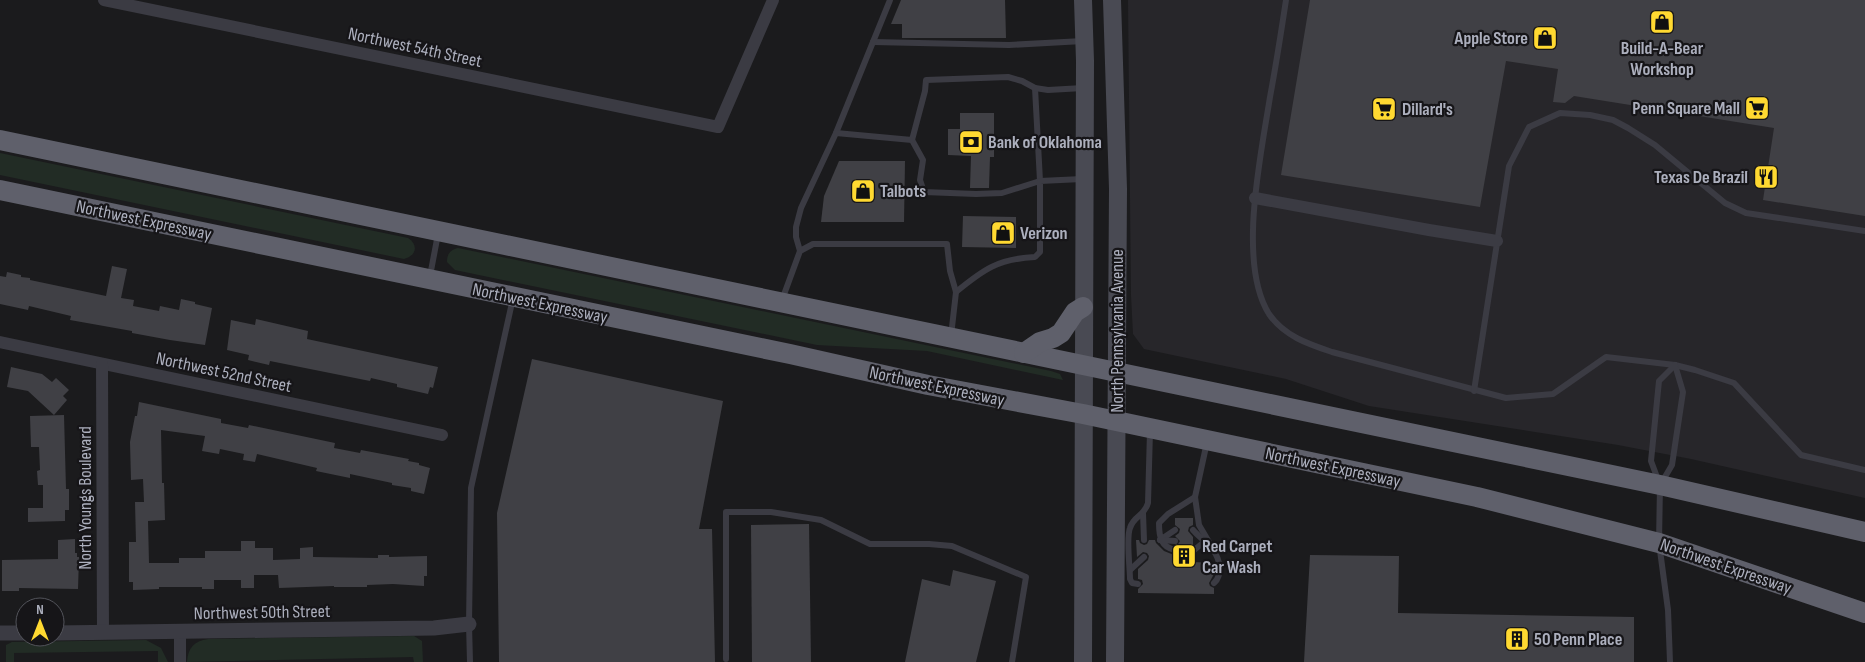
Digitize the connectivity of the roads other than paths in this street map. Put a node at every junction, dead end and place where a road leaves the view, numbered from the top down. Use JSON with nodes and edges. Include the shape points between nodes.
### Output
{"nodes":[{"id":1,"x":104,"y":0,"type":"edge"},
{"id":2,"x":772,"y":0,"type":"edge"},
{"id":3,"x":890,"y":0,"type":"edge"},
{"id":4,"x":1083,"y":0,"type":"edge"},
{"id":5,"x":1112,"y":0,"type":"edge"},
{"id":6,"x":1286,"y":0,"type":"edge"},
{"id":7,"x":1084,"y":41,"type":"junction"},
{"id":8,"x":873,"y":42,"type":"junction"},
{"id":9,"x":1035,"y":88,"type":"junction"},
{"id":10,"x":1085,"y":88,"type":"junction"},
{"id":11,"x":836,"y":133,"type":"junction"},
{"id":12,"x":0,"y":140,"type":"edge"},
{"id":13,"x":912,"y":140,"type":"junction"},
{"id":14,"x":1084,"y":179,"type":"junction"},
{"id":15,"x":1040,"y":182,"type":"junction"},
{"id":16,"x":0,"y":190,"type":"edge"},
{"id":17,"x":1255,"y":198,"type":"junction"},
{"id":18,"x":439,"y":231,"type":"junction"},
{"id":19,"x":1865,"y":231,"type":"edge"},
{"id":20,"x":1497,"y":241,"type":"junction"},
{"id":21,"x":800,"y":251,"type":"junction"},
{"id":22,"x":429,"y":280,"type":"junction"},
{"id":23,"x":956,"y":292,"type":"junction"},
{"id":24,"x":513,"y":297,"type":"junction"},
{"id":25,"x":782,"y":302,"type":"junction"},
{"id":26,"x":1083,"y":307,"type":"junction"},
{"id":27,"x":950,"y":337,"type":"junction"},
{"id":28,"x":0,"y":342,"type":"edge"},
{"id":29,"x":1024,"y":353,"type":"junction"},
{"id":30,"x":102,"y":364,"type":"junction"},
{"id":31,"x":1674,"y":365,"type":"junction"},
{"id":32,"x":1083,"y":366,"type":"junction"},
{"id":33,"x":1117,"y":371,"type":"junction"},
{"id":34,"x":1474,"y":390,"type":"junction"},
{"id":35,"x":1083,"y":414,"type":"junction"},
{"id":36,"x":1117,"y":422,"type":"junction"},
{"id":37,"x":1150,"y":429,"type":"junction"},
{"id":38,"x":442,"y":435,"type":"dead end"},
{"id":39,"x":1207,"y":441,"type":"junction"},
{"id":40,"x":1865,"y":470,"type":"edge"},
{"id":41,"x":1660,"y":485,"type":"junction"},
{"id":42,"x":1195,"y":497,"type":"junction"},
{"id":43,"x":1143,"y":512,"type":"junction"},
{"id":44,"x":1175,"y":530,"type":"dead end"},
{"id":45,"x":1193,"y":530,"type":"dead end"},
{"id":46,"x":1865,"y":532,"type":"edge"},
{"id":47,"x":1144,"y":540,"type":"dead end"},
{"id":48,"x":1160,"y":540,"type":"junction"},
{"id":49,"x":1175,"y":541,"type":"dead end"},
{"id":50,"x":1193,"y":542,"type":"dead end"},
{"id":51,"x":1204,"y":542,"type":"junction"},
{"id":52,"x":1659,"y":543,"type":"junction"},
{"id":53,"x":1212,"y":548,"type":"junction"},
{"id":54,"x":1175,"y":550,"type":"dead end"},
{"id":55,"x":1193,"y":551,"type":"dead end"},
{"id":56,"x":1144,"y":557,"type":"dead end"},
{"id":57,"x":1130,"y":570,"type":"junction"},
{"id":58,"x":1214,"y":583,"type":"dead end"},
{"id":59,"x":1138,"y":584,"type":"dead end"},
{"id":60,"x":1838,"y":604,"type":"junction"},
{"id":61,"x":1865,"y":606,"type":"edge"},
{"id":62,"x":1865,"y":613,"type":"edge"},
{"id":63,"x":469,"y":624,"type":"junction"},
{"id":64,"x":103,"y":632,"type":"junction"},
{"id":65,"x":180,"y":632,"type":"junction"},
{"id":66,"x":0,"y":633,"type":"edge"},
{"id":67,"x":15,"y":633,"type":"edge"},
{"id":68,"x":65,"y":633,"type":"edge"},
{"id":69,"x":726,"y":659,"type":"dead end"},
{"id":70,"x":180,"y":662,"type":"edge"},
{"id":71,"x":470,"y":662,"type":"edge"},
{"id":72,"x":1012,"y":662,"type":"edge"},
{"id":73,"x":1083,"y":662,"type":"edge"},
{"id":74,"x":1115,"y":662,"type":"edge"},
{"id":75,"x":1670,"y":662,"type":"edge"}],
"edges":[{"from":1,"to":2,"type":"street","name":"Northwest 54th Street","via":[[718,127]]},
{"from":3,"to":8,"type":"lane"},
{"from":4,"to":7,"type":"main road","name":"North Pennsylvania Avenue"},
{"from":5,"to":33,"type":"main road","name":"North Pennsylvania Avenue","via":[[1118,188]]},
{"from":6,"to":17,"type":"lane"},
{"from":7,"to":8,"type":"lane","via":[[1009,45]]},
{"from":7,"to":10,"type":"main road","name":"North Pennsylvania Avenue"},
{"from":8,"to":11,"type":"lane"},
{"from":9,"to":10,"type":"lane"},
{"from":9,"to":13,"type":"lane","via":[[1008,77],[926,80]]},
{"from":9,"to":15,"type":"lane"},
{"from":10,"to":14,"type":"main road","name":"North Pennsylvania Avenue"},
{"from":11,"to":13,"type":"lane"},
{"from":11,"to":21,"type":"lane","via":[[801,208],[796,227]]},
{"from":12,"to":18,"type":"highway"},
{"from":13,"to":15,"type":"lane","via":[[923,160],[920,180],[924,192],[1002,193]]},
{"from":14,"to":15,"type":"lane"},
{"from":14,"to":26,"type":"main road","name":"North Pennsylvania Avenue"},
{"from":15,"to":23,"type":"lane","via":[[1040,252],[1035,257],[997,263]]},
{"from":16,"to":22,"type":"highway","name":"Northwest Expressway"},
{"from":17,"to":20,"type":"street"},
{"from":17,"to":34,"type":"lane","via":[[1256,281],[1269,314],[1286,332],[1332,352]]},
{"from":18,"to":22,"type":"lane"},
{"from":18,"to":25,"type":"highway"},
{"from":19,"to":20,"type":"lane","via":[[1746,213],[1725,203],[1628,128],[1605,118],[1560,113],[1529,127],[1509,166]]},
{"from":20,"to":34,"type":"lane"},
{"from":21,"to":23,"type":"lane","via":[[813,244],[940,242],[946,244]]},
{"from":21,"to":25,"type":"lane"},
{"from":22,"to":24,"type":"highway","name":"Northwest Expressway"},
{"from":23,"to":27,"type":"lane"},
{"from":24,"to":35,"type":"highway","name":"Northwest Expressway","via":[[928,386]]},
{"from":24,"to":63,"type":"lane","via":[[471,488]]},
{"from":25,"to":27,"type":"highway"},
{"from":26,"to":29,"type":"highway","via":[[1075,312],[1061,333]]},
{"from":26,"to":32,"type":"main road","name":"North Pennsylvania Avenue"},
{"from":27,"to":29,"type":"highway"},
{"from":28,"to":30,"type":"street","name":"Northwest 52nd Street"},
{"from":29,"to":32,"type":"highway"},
{"from":30,"to":38,"type":"street","name":"Northwest 52nd Street"},
{"from":30,"to":64,"type":"street","name":"North Youngs Boulevard"},
{"from":31,"to":34,"type":"lane","via":[[1606,358],[1553,394],[1506,398]]},
{"from":31,"to":40,"type":"lane","via":[[1734,383],[1801,455]]},
{"from":31,"to":41,"type":"lane","via":[[1682,392],[1672,465]]},
{"from":31,"to":41,"type":"lane","via":[[1659,381],[1651,461]]},
{"from":32,"to":33,"type":"highway"},
{"from":32,"to":35,"type":"main road","name":"North Pennsylvania Avenue"},
{"from":33,"to":36,"type":"main road","name":"North Pennsylvania Avenue"},
{"from":33,"to":41,"type":"highway"},
{"from":35,"to":36,"type":"highway","name":"Northwest Expressway"},
{"from":35,"to":73,"type":"main road","name":"North Pennsylvania Avenue"},
{"from":36,"to":37,"type":"highway","name":"Northwest Expressway"},
{"from":36,"to":74,"type":"main road","name":"North Pennsylvania Avenue"},
{"from":37,"to":39,"type":"highway","name":"Northwest Expressway"},
{"from":37,"to":43,"type":"lane","via":[[1148,503]]},
{"from":39,"to":42,"type":"lane"},
{"from":39,"to":52,"type":"highway","name":"Northwest Expressway","via":[[1477,497]]},
{"from":41,"to":46,"type":"highway"},
{"from":41,"to":52,"type":"lane"},
{"from":42,"to":48,"type":"lane","via":[[1160,523]]},
{"from":42,"to":53,"type":"lane","via":[[1199,525]]},
{"from":43,"to":47,"type":"lane"},
{"from":43,"to":57,"type":"lane","via":[[1129,528]]},
{"from":44,"to":48,"type":"lane"},
{"from":45,"to":51,"type":"lane"},
{"from":48,"to":49,"type":"lane"},
{"from":48,"to":54,"type":"lane"},
{"from":50,"to":51,"type":"lane"},
{"from":51,"to":53,"type":"lane"},
{"from":51,"to":55,"type":"lane"},
{"from":52,"to":60,"type":"highway","name":"Northwest Expressway"},
{"from":52,"to":75,"type":"lane","via":[[1668,610]]},
{"from":53,"to":58,"type":"lane","via":[[1220,574]]},
{"from":56,"to":57,"type":"lane"},
{"from":57,"to":59,"type":"lane","via":[[1132,583]]},
{"from":60,"to":61,"type":"highway"},
{"from":60,"to":62,"type":"highway","name":"Northwest Expressway"},
{"from":63,"to":65,"type":"street","name":"Northwest 50th Street","via":[[434,628]]},
{"from":63,"to":71,"type":"lane"},
{"from":64,"to":65,"type":"street","name":"Northwest 50th Street"},
{"from":64,"to":68,"type":"street","name":"Northwest 50th Street"},
{"from":65,"to":70,"type":"street"},
{"from":66,"to":67,"type":"street"},
{"from":69,"to":72,"type":"lane","via":[[726,512],[771,512],[821,520],[870,544],[952,546],[1026,577]]}]}
